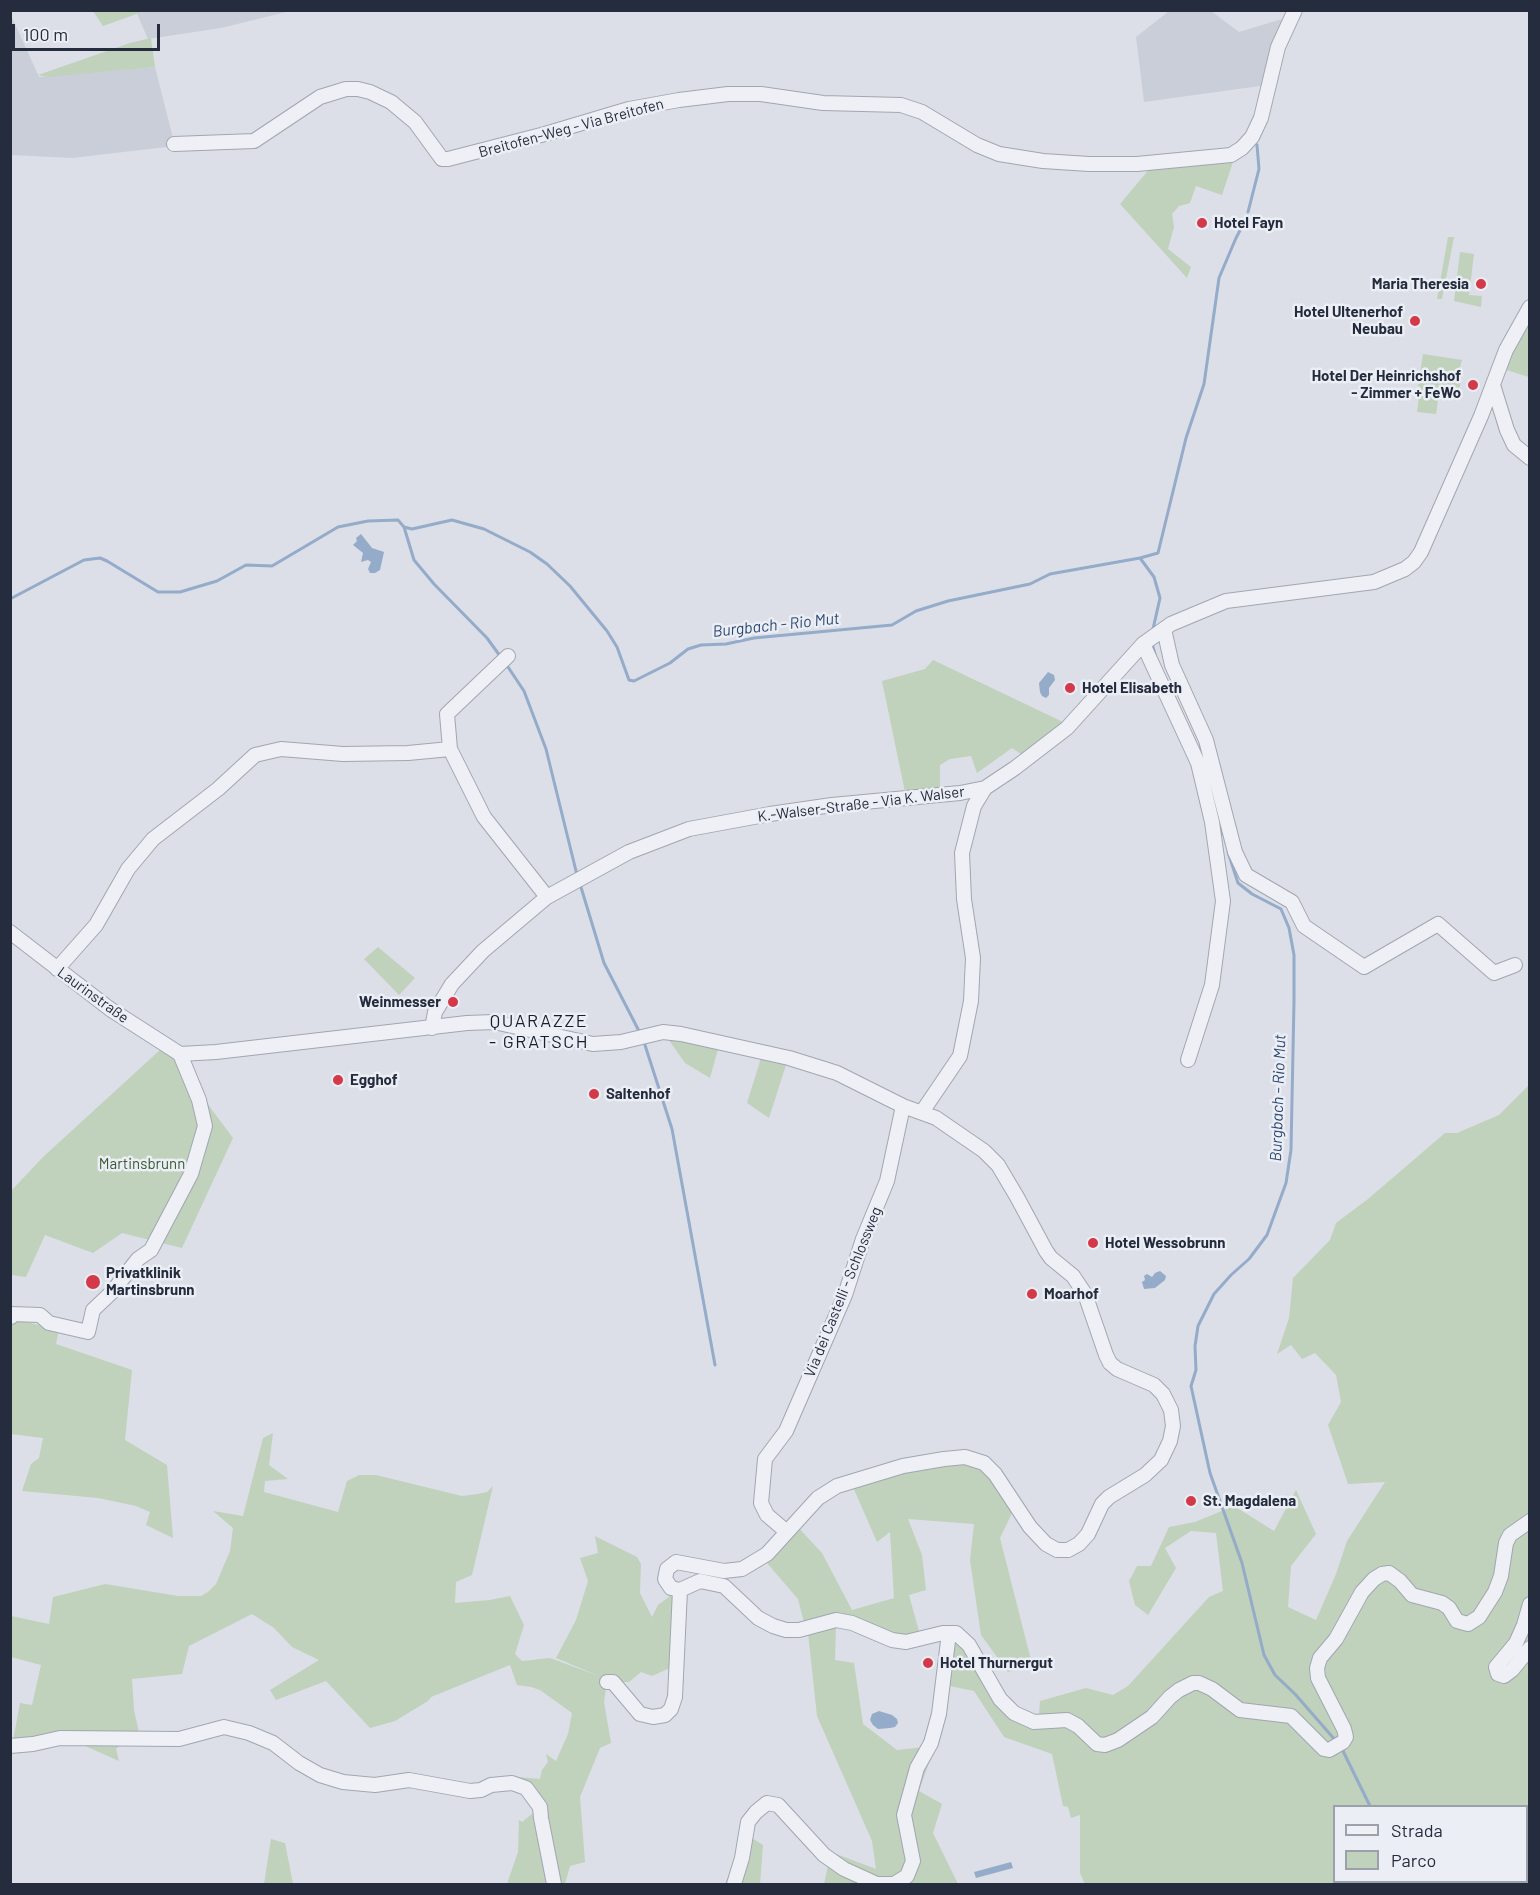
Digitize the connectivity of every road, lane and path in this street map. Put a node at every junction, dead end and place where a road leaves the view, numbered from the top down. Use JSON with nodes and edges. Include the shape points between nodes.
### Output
{"nodes":[{"id":1,"x":1295,"y":10,"type":"edge"},
{"id":2,"x":174,"y":144,"type":"dead end"},
{"id":3,"x":1530,"y":307,"type":"edge"},
{"id":4,"x":1493,"y":385,"type":"junction"},
{"id":5,"x":1530,"y":458,"type":"edge"},
{"id":6,"x":1164,"y":629,"type":"junction"},
{"id":7,"x":1143,"y":644,"type":"junction"},
{"id":8,"x":504,"y":659,"type":"dead end"},
{"id":9,"x":450,"y":749,"type":"junction"},
{"id":10,"x":985,"y":788,"type":"junction"},
{"id":11,"x":548,"y":897,"type":"junction"},
{"id":12,"x":12,"y":935,"type":"edge"},
{"id":13,"x":1515,"y":964,"type":"dead end"},
{"id":14,"x":57,"y":969,"type":"junction"},
{"id":15,"x":432,"y":1028,"type":"junction"},
{"id":16,"x":180,"y":1054,"type":"junction"},
{"id":17,"x":1188,"y":1060,"type":"dead end"},
{"id":18,"x":903,"y":1106,"type":"junction"},
{"id":19,"x":922,"y":1112,"type":"junction"},
{"id":20,"x":11,"y":1317,"type":"edge"},
{"id":21,"x":1530,"y":1521,"type":"edge"},
{"id":22,"x":787,"y":1532,"type":"junction"},
{"id":23,"x":680,"y":1590,"type":"junction"},
{"id":24,"x":1530,"y":1604,"type":"edge"},
{"id":25,"x":949,"y":1633,"type":"junction"},
{"id":26,"x":1530,"y":1648,"type":"edge"},
{"id":27,"x":607,"y":1682,"type":"dead end"},
{"id":28,"x":10,"y":1746,"type":"edge"},
{"id":29,"x":554,"y":1884,"type":"edge"},
{"id":30,"x":734,"y":1884,"type":"edge"}],
"edges":[{"from":1,"to":2,"type":"street","name":"Breitofen-Weg - Via Breitofen","via":[[1278,47],[1261,118],[1252,137],[1231,155],[1137,164],[1043,161],[999,154],[922,112],[901,105],[728,94],[629,109],[442,159],[415,122],[391,102],[358,89],[320,98],[254,141]]},
{"from":3,"to":4,"type":"street","name":"K.-Walser-Straße - Via K. Walser","via":[[1506,350]]},
{"from":4,"to":5,"type":"street","via":[[1514,445]]},
{"from":4,"to":6,"type":"street","name":"K.-Walser-Straße - Via K. Walser","via":[[1421,552],[1411,565],[1374,582],[1226,601]]},
{"from":6,"to":7,"type":"street","name":"K.-Walser-Straße - Via K. Walser"},
{"from":6,"to":13,"type":"street","via":[[1172,665],[1206,740],[1234,852],[1246,875],[1292,902],[1304,926],[1364,967],[1438,924],[1494,973]]},
{"from":7,"to":10,"type":"street","name":"K.-Walser-Straße - Via K. Walser","via":[[1067,728]]},
{"from":7,"to":17,"type":"street","via":[[1198,763],[1212,822],[1223,901],[1212,985]]},
{"from":8,"to":9,"type":"street","via":[[447,714]]},
{"from":9,"to":11,"type":"street","via":[[484,817]]},
{"from":9,"to":14,"type":"street","via":[[343,754],[281,749],[255,755],[153,839],[128,869],[96,925]]},
{"from":10,"to":11,"type":"street","name":"K.-Walser-Straße - Via K. Walser","via":[[832,805],[689,829],[629,852]]},
{"from":10,"to":19,"type":"street","via":[[974,806],[962,853],[973,958],[969,1012],[960,1056]]},
{"from":11,"to":15,"type":"street","name":"K.-Walser-Straße - Via K. Walser","via":[[483,951],[452,984],[435,1012]]},
{"from":12,"to":14,"type":"street","name":"Laurinstraße"},
{"from":14,"to":16,"type":"street","name":"Laurinstraße"},
{"from":15,"to":16,"type":"street"},
{"from":15,"to":18,"type":"street","via":[[494,1022],[593,1044],[663,1032],[681,1034],[789,1058],[837,1074]]},
{"from":16,"to":20,"type":"street","via":[[205,1126],[191,1174],[150,1250],[93,1310],[88,1332],[49,1323],[40,1315]]},
{"from":18,"to":19,"type":"street"},
{"from":18,"to":22,"type":"street","name":"Via dei Castelli - Schlossweg","via":[[887,1181],[845,1295],[786,1431],[765,1459],[761,1503],[767,1515]]},
{"from":19,"to":22,"type":"street","via":[[965,1136],[998,1165],[1046,1251],[1073,1276],[1085,1294],[1110,1363],[1154,1385],[1163,1394],[1171,1410],[1170,1441],[1157,1464],[1102,1504],[1088,1534],[1068,1550],[1046,1545],[995,1474],[984,1463],[965,1457],[903,1466],[837,1486],[818,1498]]},
{"from":21,"to":25,"type":"street","via":[[1510,1535],[1495,1592],[1479,1617],[1468,1624],[1457,1621],[1442,1603],[1412,1595],[1389,1573],[1374,1579],[1362,1592],[1317,1668],[1346,1737],[1338,1746],[1324,1749],[1291,1716],[1240,1710],[1199,1683],[1179,1690],[1152,1717],[1118,1740],[1097,1744],[1067,1720],[1034,1722],[1014,1713],[994,1690],[969,1644],[956,1633]]},
{"from":22,"to":23,"type":"street","via":[[771,1550],[741,1569],[676,1562],[667,1569],[665,1579],[671,1588]]},
{"from":23,"to":25,"type":"street","via":[[700,1581],[724,1586],[765,1623],[786,1630],[836,1620],[906,1642]]},
{"from":23,"to":27,"type":"street","via":[[675,1696],[671,1709],[665,1715],[653,1717],[640,1714],[613,1682]]},
{"from":24,"to":26,"type":"street","via":[[1516,1643],[1496,1667],[1498,1674],[1504,1676],[1512,1670]]},
{"from":25,"to":30,"type":"street","via":[[939,1714],[931,1743],[916,1768],[904,1815],[913,1862],[907,1876],[894,1884],[878,1884],[844,1869],[824,1855],[778,1805],[767,1803],[748,1822]]},
{"from":28,"to":29,"type":"street","via":[[60,1738],[179,1738],[224,1727],[273,1743],[320,1775],[343,1782],[375,1785],[409,1780],[470,1791],[512,1783],[526,1788],[540,1807]]}]}
